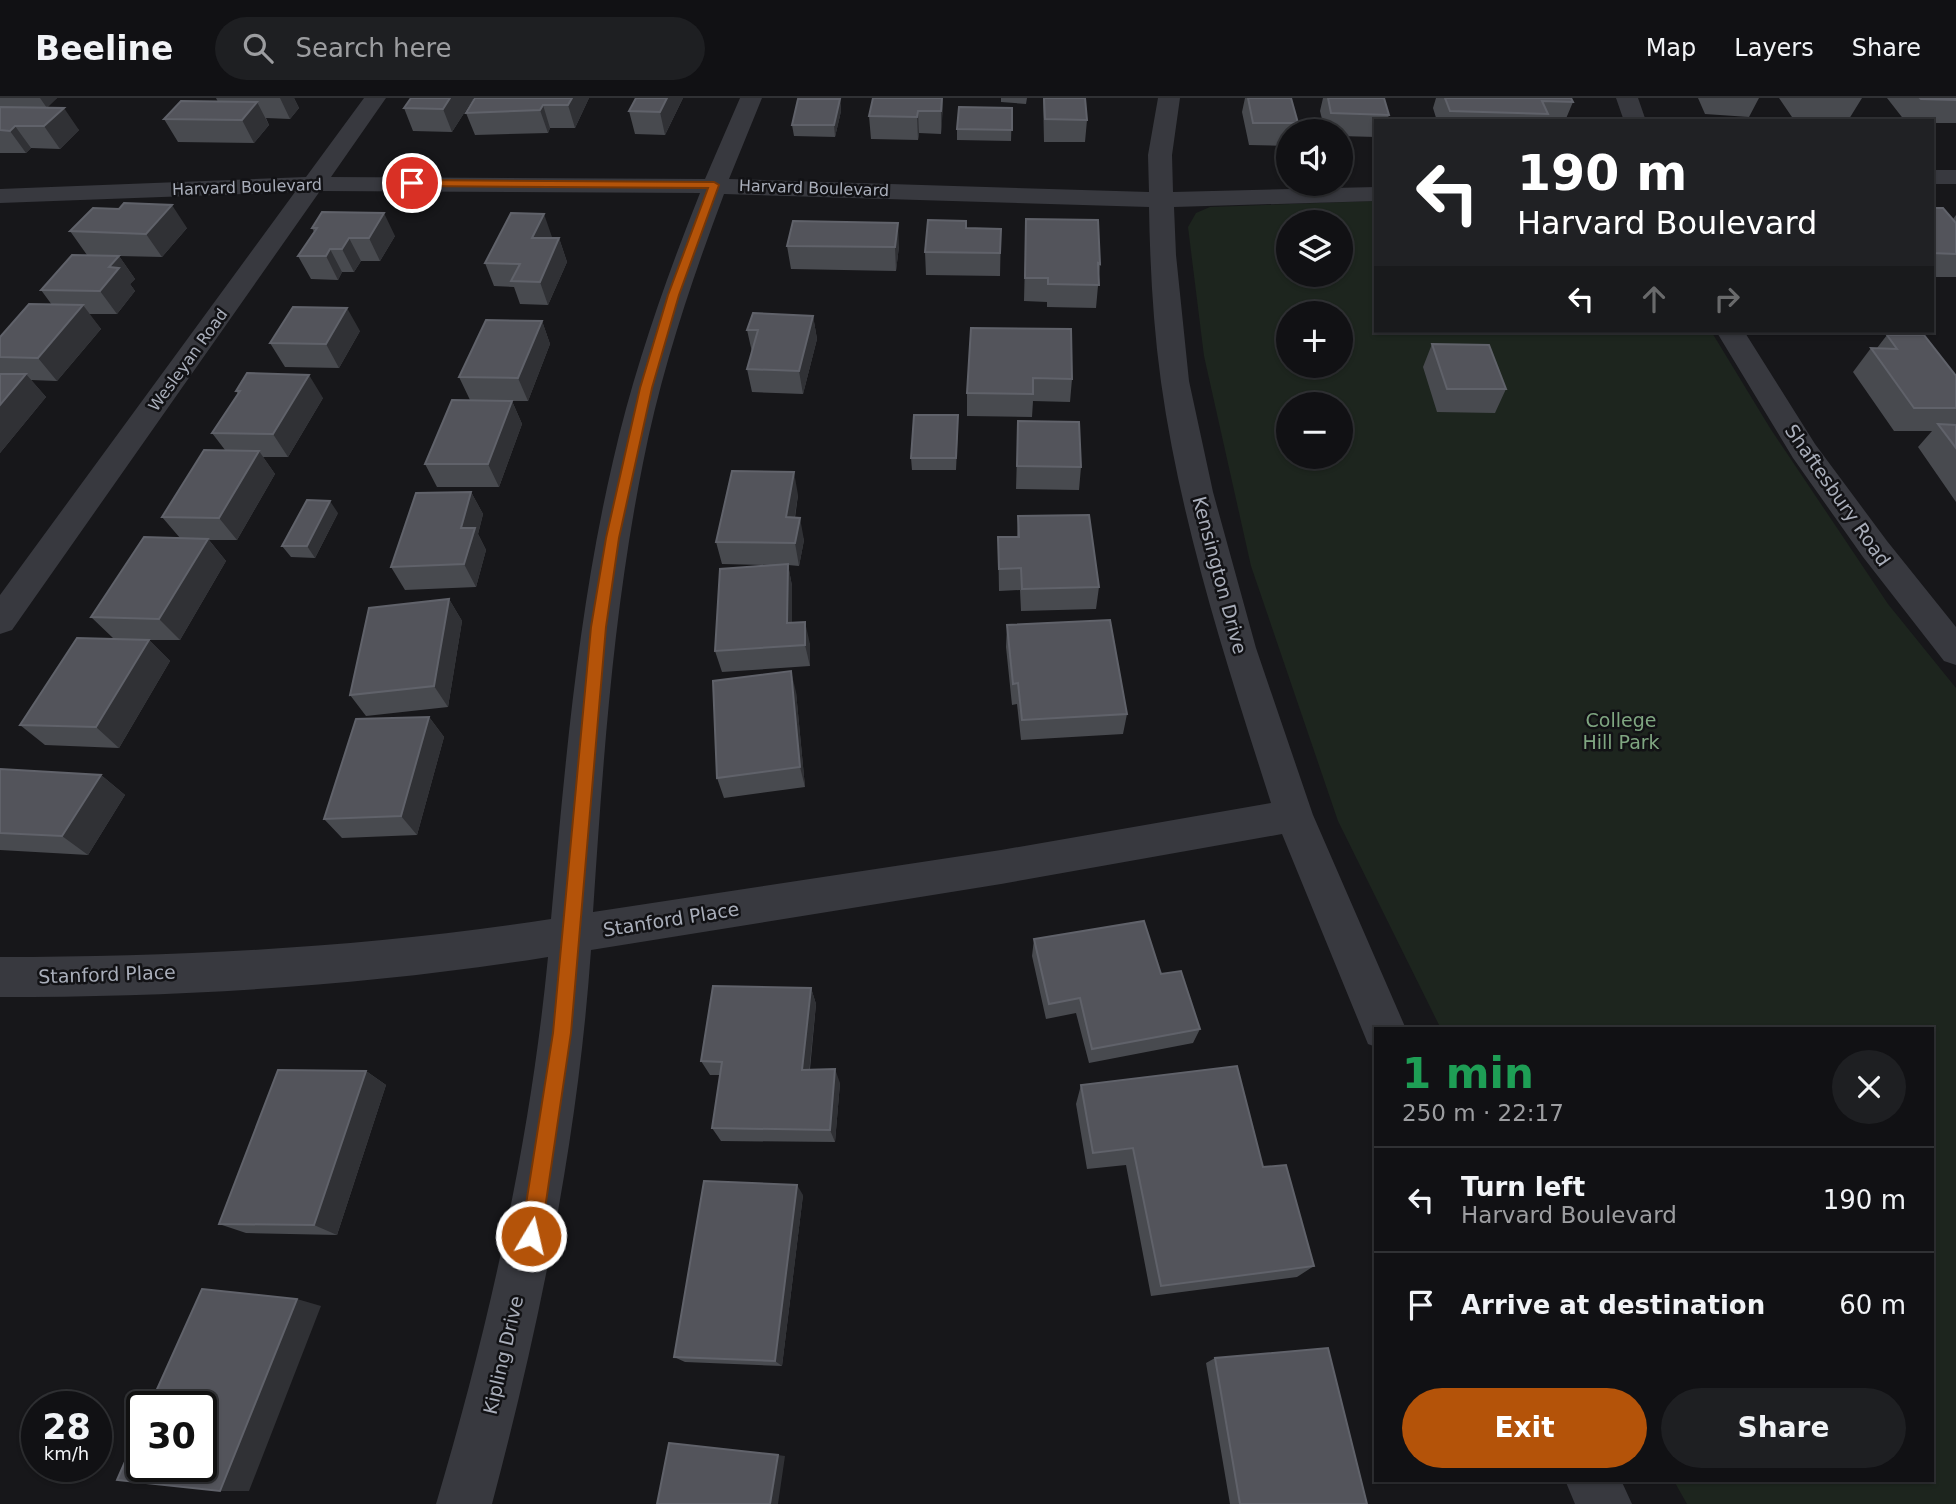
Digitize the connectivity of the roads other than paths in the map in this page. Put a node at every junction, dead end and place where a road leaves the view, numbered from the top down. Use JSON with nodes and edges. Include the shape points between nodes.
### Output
{"nodes":[{"id":1,"x":375,"y":98,"type":"edge"},
{"id":2,"x":751,"y":98,"type":"edge"},
{"id":3,"x":1169,"y":98,"type":"edge"},
{"id":4,"x":1627,"y":98,"type":"edge"},
{"id":5,"x":1634,"y":119,"type":"edge"},
{"id":6,"x":1934,"y":177,"type":"edge"},
{"id":7,"x":1956,"y":177,"type":"edge"},
{"id":8,"x":313,"y":185,"type":"junction"},
{"id":9,"x":714,"y":185,"type":"junction"},
{"id":10,"x":1374,"y":194,"type":"edge"},
{"id":11,"x":0,"y":196,"type":"edge"},
{"id":12,"x":1161,"y":201,"type":"junction"},
{"id":13,"x":1731,"y":333,"type":"edge"},
{"id":14,"x":0,"y":621,"type":"edge"},
{"id":15,"x":1956,"y":652,"type":"edge"},
{"id":16,"x":1294,"y":815,"type":"junction"},
{"id":17,"x":569,"y":935,"type":"junction"},
{"id":18,"x":0,"y":977,"type":"edge"},
{"id":19,"x":1383,"y":1027,"type":"edge"},
{"id":20,"x":1593,"y":1482,"type":"edge"},
{"id":21,"x":464,"y":1504,"type":"edge"},
{"id":22,"x":1604,"y":1504,"type":"edge"}],
"edges":[{"from":1,"to":8,"type":"street","name":"Wesleyan Road"},
{"from":2,"to":9,"type":"street","name":"Kipling Drive"},
{"from":3,"to":12,"type":"street","name":"Kensington Drive","via":[[1160,155]]},
{"from":4,"to":5,"type":"street"},
{"from":6,"to":7,"type":"street"},
{"from":8,"to":9,"type":"street","name":"Harvard Boulevard"},
{"from":8,"to":11,"type":"street","name":"Harvard Boulevard"},
{"from":8,"to":14,"type":"street","name":"Wesleyan Road"},
{"from":9,"to":12,"type":"street","name":"Harvard Boulevard"},
{"from":9,"to":17,"type":"street","name":"Kipling Drive","via":[[673,295],[646,388],[612,538],[598,627]]},
{"from":10,"to":12,"type":"street","name":"Harvard Boulevard"},
{"from":12,"to":16,"type":"street","name":"Kensington Drive","via":[[1175,381],[1196,492],[1239,648]]},
{"from":13,"to":15,"type":"street","name":"Shaftesbury Road","via":[[1804,451]]},
{"from":16,"to":17,"type":"street","name":"Stanford Place"},
{"from":16,"to":19,"type":"street","name":"Kensington Drive"},
{"from":17,"to":18,"type":"street","name":"Stanford Place","via":[[307,966],[101,977]]},
{"from":17,"to":21,"type":"street","name":"Kipling Drive","via":[[562,1033],[531,1236],[497,1388]]},
{"from":20,"to":22,"type":"street"}]}
